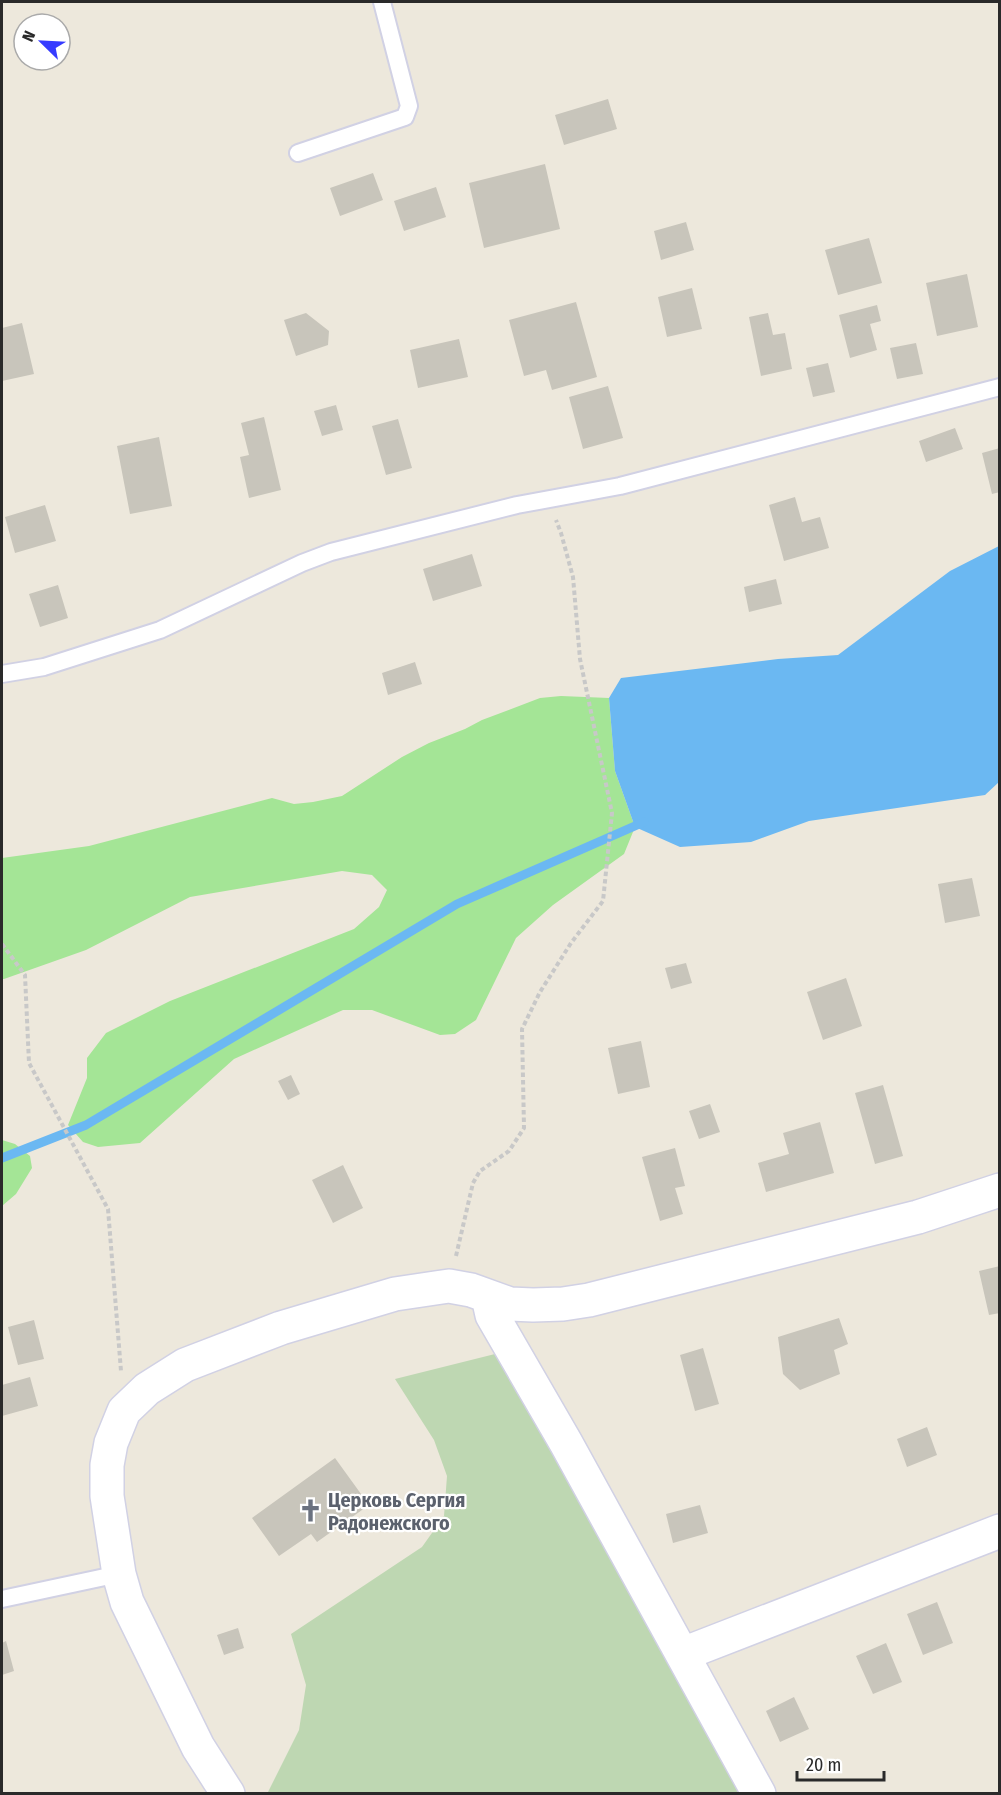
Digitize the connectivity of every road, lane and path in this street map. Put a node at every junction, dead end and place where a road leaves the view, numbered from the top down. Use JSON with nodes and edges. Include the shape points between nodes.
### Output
{"nodes":[{"id":1,"x":382,"y":2,"type":"edge"},
{"id":2,"x":298,"y":153,"type":"dead end"},
{"id":3,"x":999,"y":387,"type":"edge"},
{"id":4,"x":548,"y":500,"type":"junction"},
{"id":5,"x":2,"y":674,"type":"edge"},
{"id":6,"x":2,"y":944,"type":"edge"},
{"id":7,"x":999,"y":1190,"type":"edge"},
{"id":8,"x":449,"y":1286,"type":"junction"},
{"id":9,"x":488,"y":1297,"type":"junction"},
{"id":10,"x":124,"y":1411,"type":"junction"},
{"id":11,"x":999,"y":1531,"type":"edge"},
{"id":12,"x":118,"y":1574,"type":"junction"},
{"id":13,"x":2,"y":1599,"type":"edge"},
{"id":14,"x":683,"y":1654,"type":"junction"},
{"id":15,"x":228,"y":1794,"type":"edge"},
{"id":16,"x":759,"y":1794,"type":"edge"}],
"edges":[{"from":1,"to":2,"type":"lane","via":[[409,106],[405,117]]},
{"from":3,"to":4,"type":"lane","via":[[630,484]]},
{"from":4,"to":5,"type":"lane","via":[[331,552],[160,630],[44,667]]},
{"from":4,"to":8,"type":"path","via":[[573,578],[580,659],[612,813],[603,901],[571,943],[522,1029],[524,1128],[509,1151],[480,1171],[473,1183]]},
{"from":6,"to":10,"type":"path","via":[[25,975],[29,1063],[108,1209]]},
{"from":7,"to":9,"type":"street","via":[[918,1217],[589,1300],[533,1305],[510,1304]]},
{"from":8,"to":9,"type":"street"},
{"from":8,"to":10,"type":"street","via":[[395,1294],[281,1328],[186,1365],[147,1389]]},
{"from":9,"to":14,"type":"street","via":[[492,1315]]},
{"from":10,"to":12,"type":"street","via":[[107,1465],[107,1496]]},
{"from":11,"to":14,"type":"street"},
{"from":12,"to":13,"type":"lane"},
{"from":12,"to":15,"type":"street","via":[[127,1602],[198,1747]]},
{"from":14,"to":16,"type":"street"}]}
